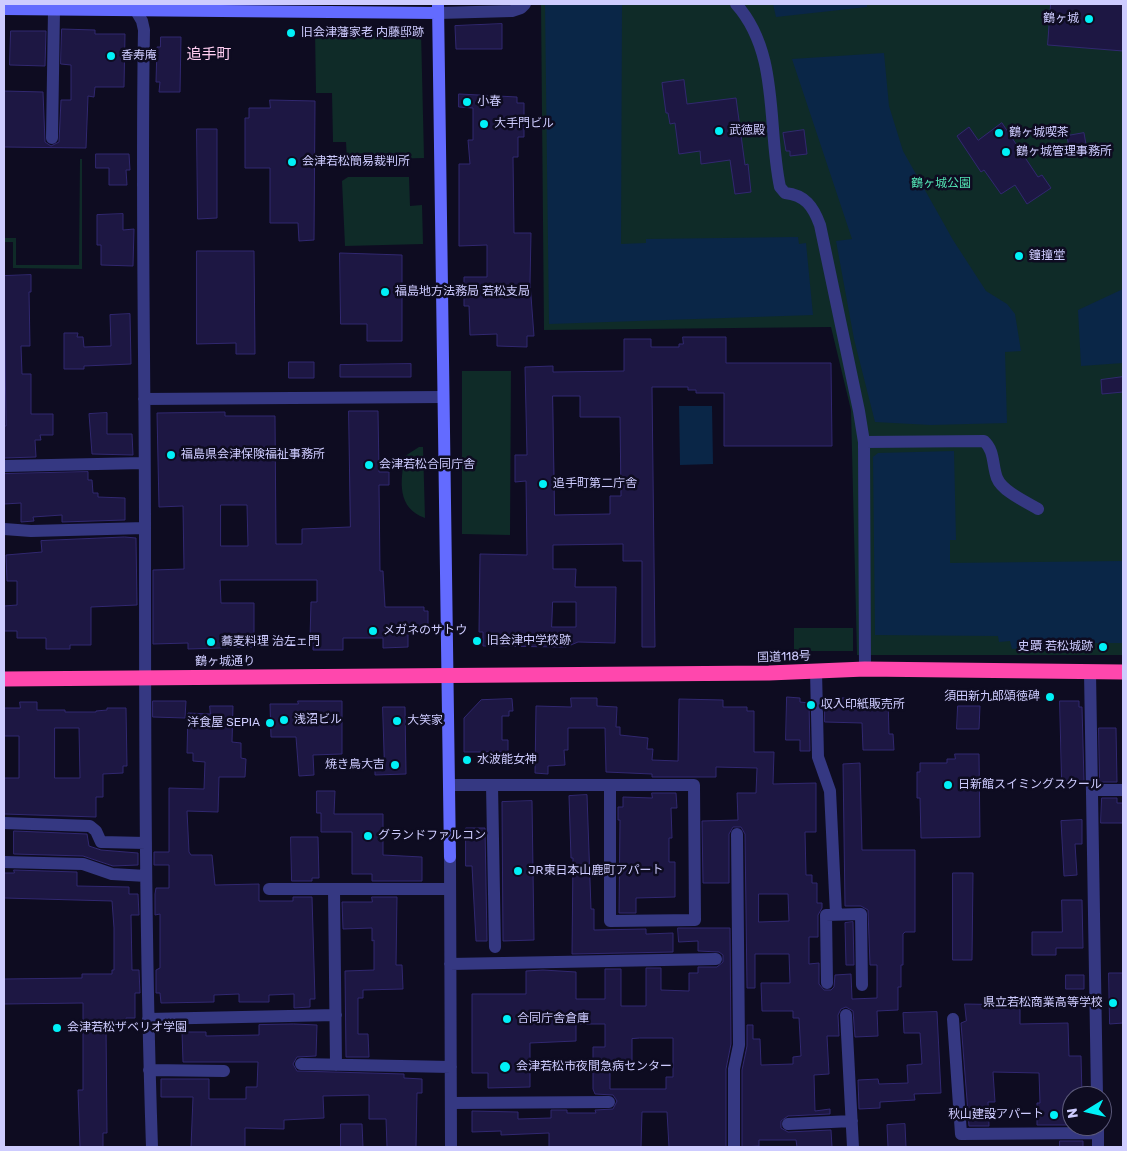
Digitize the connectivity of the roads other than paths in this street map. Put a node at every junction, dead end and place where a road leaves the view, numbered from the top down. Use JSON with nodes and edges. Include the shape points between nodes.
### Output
{"nodes":[{"id":1,"x":525,"y":4,"type":"edge"},
{"id":2,"x":736,"y":4,"type":"edge"},
{"id":3,"x":134,"y":7,"type":"edge"},
{"id":4,"x":438,"y":8,"type":"edge"},
{"id":5,"x":4,"y":9,"type":"edge"},
{"id":6,"x":54,"y":10,"type":"junction"},
{"id":7,"x":52,"y":138,"type":"dead end"},
{"id":8,"x":442,"y":397,"type":"junction"},
{"id":9,"x":144,"y":399,"type":"junction"},
{"id":10,"x":864,"y":442,"type":"junction"},
{"id":11,"x":144,"y":463,"type":"junction"},
{"id":12,"x":4,"y":466,"type":"edge"},
{"id":13,"x":1038,"y":510,"type":"dead end"},
{"id":14,"x":145,"y":528,"type":"junction"},
{"id":15,"x":4,"y":529,"type":"edge"},
{"id":16,"x":865,"y":669,"type":"junction"},
{"id":17,"x":816,"y":672,"type":"junction"},
{"id":18,"x":1090,"y":672,"type":"junction"},
{"id":19,"x":1123,"y":672,"type":"edge"},
{"id":20,"x":446,"y":676,"type":"junction"},
{"id":21,"x":144,"y":678,"type":"junction"},
{"id":22,"x":4,"y":679,"type":"edge"},
{"id":23,"x":448,"y":785,"type":"junction"},
{"id":24,"x":492,"y":785,"type":"junction"},
{"id":25,"x":610,"y":785,"type":"junction"},
{"id":26,"x":1092,"y":790,"type":"junction"},
{"id":27,"x":1123,"y":790,"type":"edge"},
{"id":28,"x":4,"y":824,"type":"edge"},
{"id":29,"x":737,"y":834,"type":"dead end"},
{"id":30,"x":146,"y":843,"type":"junction"},
{"id":31,"x":4,"y":862,"type":"edge"},
{"id":32,"x":146,"y":876,"type":"junction"},
{"id":33,"x":269,"y":889,"type":"dead end"},
{"id":34,"x":334,"y":889,"type":"junction"},
{"id":35,"x":450,"y":889,"type":"junction"},
{"id":36,"x":836,"y":914,"type":"junction"},
{"id":37,"x":495,"y":946,"type":"dead end"},
{"id":38,"x":716,"y":959,"type":"dead end"},
{"id":39,"x":450,"y":964,"type":"junction"},
{"id":40,"x":827,"y":983,"type":"dead end"},
{"id":41,"x":862,"y":985,"type":"dead end"},
{"id":42,"x":336,"y":1015,"type":"junction"},
{"id":43,"x":846,"y":1015,"type":"dead end"},
{"id":44,"x":953,"y":1019,"type":"dead end"},
{"id":45,"x":148,"y":1020,"type":"junction"},
{"id":46,"x":301,"y":1064,"type":"dead end"},
{"id":47,"x":336,"y":1065,"type":"junction"},
{"id":48,"x":451,"y":1067,"type":"junction"},
{"id":49,"x":149,"y":1070,"type":"junction"},
{"id":50,"x":224,"y":1071,"type":"dead end"},
{"id":51,"x":1097,"y":1086,"type":"edge"},
{"id":52,"x":609,"y":1102,"type":"dead end"},
{"id":53,"x":451,"y":1103,"type":"junction"},
{"id":54,"x":852,"y":1122,"type":"junction"},
{"id":55,"x":788,"y":1124,"type":"dead end"},
{"id":56,"x":1062,"y":1130,"type":"edge"},
{"id":57,"x":152,"y":1147,"type":"edge"},
{"id":58,"x":451,"y":1147,"type":"edge"},
{"id":59,"x":734,"y":1147,"type":"edge"},
{"id":60,"x":853,"y":1147,"type":"edge"}],
"edges":[{"from":1,"to":4,"type":"street","via":[[516,10]]},
{"from":2,"to":10,"type":"street","via":[[759,38],[770,97],[780,186],[785,193],[798,194],[813,209],[820,225]]},
{"from":3,"to":4,"type":"street"},
{"from":3,"to":6,"type":"street"},
{"from":3,"to":9,"type":"street","via":[[144,30]]},
{"from":4,"to":8,"type":"street"},
{"from":5,"to":6,"type":"street"},
{"from":6,"to":7,"type":"street"},
{"from":8,"to":9,"type":"street"},
{"from":8,"to":20,"type":"street"},
{"from":9,"to":11,"type":"street"},
{"from":10,"to":13,"type":"street","via":[[984,441],[990,447],[997,480]]},
{"from":10,"to":16,"type":"street"},
{"from":11,"to":12,"type":"street"},
{"from":11,"to":14,"type":"street"},
{"from":14,"to":15,"type":"street"},
{"from":14,"to":21,"type":"street"},
{"from":16,"to":17,"type":"highway","name":"国道118号"},
{"from":16,"to":18,"type":"highway","name":"国道118号"},
{"from":17,"to":20,"type":"highway","name":"国道118号"},
{"from":17,"to":36,"type":"street","via":[[818,758],[830,791]]},
{"from":18,"to":19,"type":"highway","name":"国道118号"},
{"from":18,"to":26,"type":"street"},
{"from":20,"to":21,"type":"highway","name":"鶴ヶ城通り"},
{"from":20,"to":23,"type":"street"},
{"from":21,"to":22,"type":"highway","name":"鶴ヶ城通り"},
{"from":21,"to":30,"type":"street"},
{"from":23,"to":24,"type":"street"},
{"from":23,"to":35,"type":"street"},
{"from":24,"to":25,"type":"street"},
{"from":24,"to":37,"type":"street"},
{"from":25,"to":25,"type":"street","via":[[694,786],[695,920],[610,921]]},
{"from":26,"to":27,"type":"street"},
{"from":26,"to":51,"type":"street"},
{"from":28,"to":30,"type":"street","via":[[90,826],[101,842]]},
{"from":29,"to":59,"type":"street","via":[[739,1045],[734,1069]]},
{"from":30,"to":32,"type":"street"},
{"from":31,"to":32,"type":"street","via":[[83,864],[112,874]]},
{"from":32,"to":45,"type":"street"},
{"from":33,"to":34,"type":"street"},
{"from":34,"to":35,"type":"street"},
{"from":34,"to":42,"type":"street"},
{"from":35,"to":39,"type":"street"},
{"from":36,"to":40,"type":"street","via":[[826,914]]},
{"from":36,"to":41,"type":"street","via":[[862,914]]},
{"from":38,"to":39,"type":"street"},
{"from":39,"to":48,"type":"street"},
{"from":42,"to":45,"type":"street"},
{"from":42,"to":47,"type":"street"},
{"from":43,"to":54,"type":"street"},
{"from":44,"to":56,"type":"street","via":[[961,1134]]},
{"from":45,"to":49,"type":"street"},
{"from":46,"to":47,"type":"street"},
{"from":47,"to":48,"type":"street"},
{"from":48,"to":53,"type":"street"},
{"from":49,"to":50,"type":"street"},
{"from":49,"to":57,"type":"street"},
{"from":52,"to":53,"type":"street"},
{"from":53,"to":58,"type":"street"},
{"from":54,"to":55,"type":"street"},
{"from":54,"to":60,"type":"street"}]}
